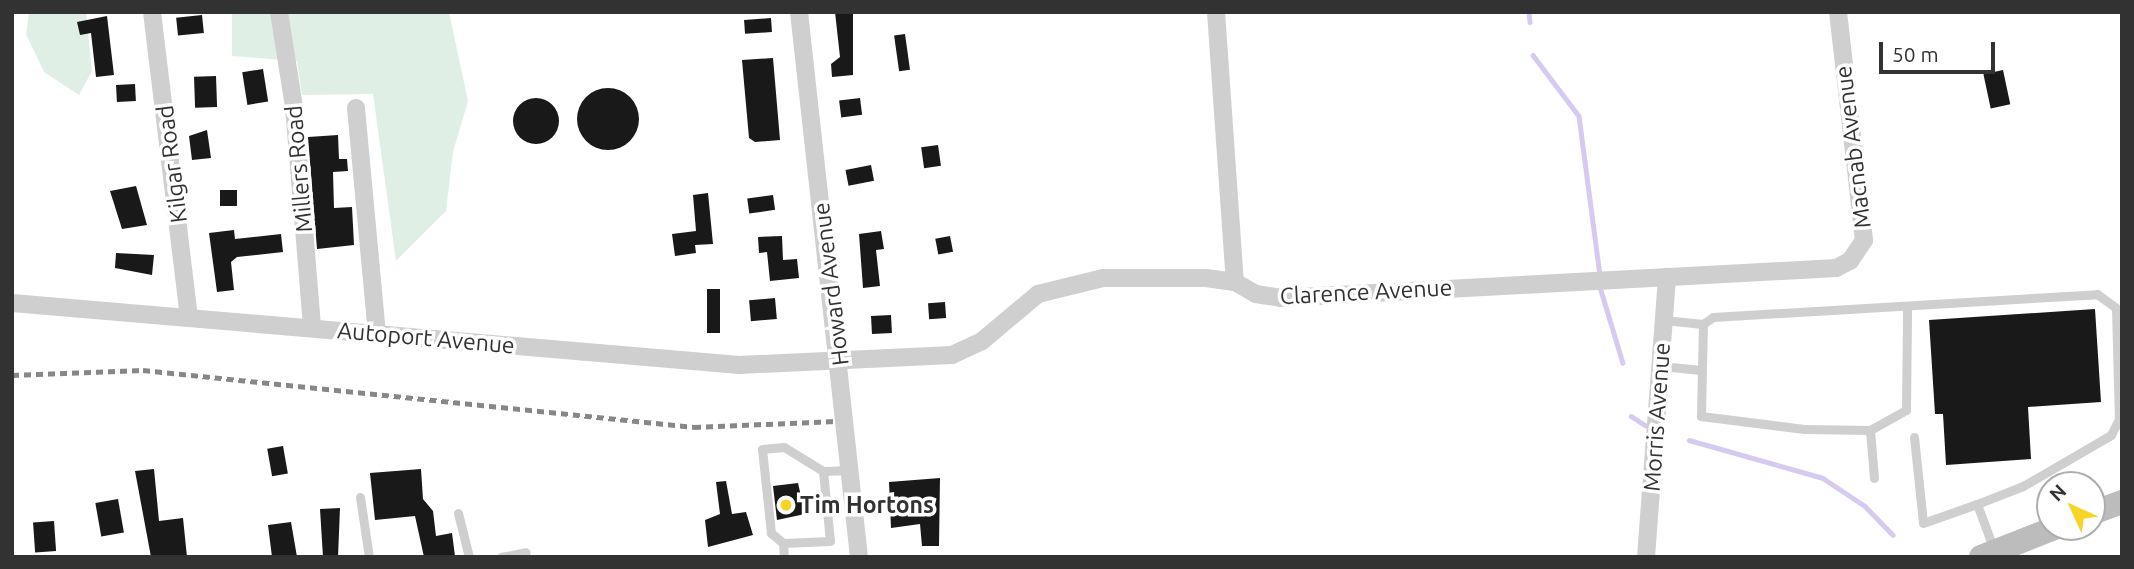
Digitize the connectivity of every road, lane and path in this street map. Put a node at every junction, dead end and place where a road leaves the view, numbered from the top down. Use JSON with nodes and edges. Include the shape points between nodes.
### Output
{"nodes":[{"id":1,"x":152,"y":12,"type":"edge"},
{"id":2,"x":279,"y":12,"type":"edge"},
{"id":3,"x":799,"y":12,"type":"edge"},
{"id":4,"x":1216,"y":12,"type":"edge"},
{"id":5,"x":1838,"y":12,"type":"edge"},
{"id":6,"x":356,"y":108,"type":"dead end"},
{"id":7,"x":1836,"y":268,"type":"joint"},
{"id":8,"x":1667,"y":277,"type":"junction"},
{"id":9,"x":1236,"y":282,"type":"junction"},
{"id":10,"x":12,"y":303,"type":"edge"},
{"id":11,"x":1906,"y":306,"type":"junction"},
{"id":12,"x":189,"y":316,"type":"junction"},
{"id":13,"x":1664,"y":320,"type":"junction"},
{"id":14,"x":1703,"y":324,"type":"junction"},
{"id":15,"x":312,"y":327,"type":"junction"},
{"id":16,"x":377,"y":334,"type":"junction"},
{"id":17,"x":841,"y":363,"type":"junction"},
{"id":18,"x":1661,"y":366,"type":"junction"},
{"id":19,"x":1701,"y":370,"type":"junction"},
{"id":20,"x":1870,"y":430,"type":"junction"},
{"id":21,"x":1914,"y":437,"type":"dead end"},
{"id":22,"x":852,"y":470,"type":"junction"},
{"id":23,"x":823,"y":471,"type":"junction"},
{"id":24,"x":1874,"y":478,"type":"dead end"},
{"id":25,"x":360,"y":497,"type":"dead end"},
{"id":26,"x":1977,"y":504,"type":"junction"},
{"id":27,"x":458,"y":513,"type":"dead end"},
{"id":28,"x":2036,"y":535,"type":"edge"},
{"id":29,"x":783,"y":543,"type":"junction"},
{"id":30,"x":526,"y":552,"type":"dead end"},
{"id":31,"x":1988,"y":554,"type":"edge"},
{"id":32,"x":369,"y":557,"type":"edge"},
{"id":33,"x":469,"y":557,"type":"edge"},
{"id":34,"x":501,"y":557,"type":"edge"},
{"id":35,"x":785,"y":557,"type":"edge"},
{"id":36,"x":859,"y":557,"type":"edge"},
{"id":37,"x":1646,"y":557,"type":"edge"}],
"edges":[{"from":1,"to":12,"type":"street","name":"Kilgar Road"},
{"from":2,"to":15,"type":"street","name":"Millers Road","via":[[294,107]]},
{"from":3,"to":17,"type":"street","name":"Howard Avenue"},
{"from":4,"to":9,"type":"street"},
{"from":5,"to":7,"type":"street","name":"Macnab Avenue","via":[[1864,240],[1850,261]]},
{"from":6,"to":16,"type":"street"},
{"from":7,"to":8,"type":"street","name":"Clarence Avenue"},
{"from":8,"to":9,"type":"street","name":"Clarence Avenue","via":[[1281,299],[1256,294]]},
{"from":8,"to":13,"type":"street","name":"Morris Avenue"},
{"from":9,"to":17,"type":"street","name":"Clarence Avenue","via":[[1146,276],[1064,284],[1031,298],[982,341],[952,355]]},
{"from":10,"to":12,"type":"street","name":"Autoport Avenue"},
{"from":11,"to":14,"type":"lane","via":[[1713,317]]},
{"from":11,"to":20,"type":"lane","via":[[1906,410]]},
{"from":11,"to":26,"type":"lane","via":[[2097,294],[2116,309],[2119,419],[2111,435],[2022,486]]},
{"from":12,"to":15,"type":"street","name":"Autoport Avenue"},
{"from":13,"to":14,"type":"lane"},
{"from":13,"to":18,"type":"street","name":"Morris Avenue"},
{"from":14,"to":19,"type":"lane"},
{"from":15,"to":16,"type":"street","name":"Autoport Avenue"},
{"from":16,"to":17,"type":"street","name":"Autoport Avenue","via":[[692,363]]},
{"from":17,"to":22,"type":"street","name":"Howard Avenue"},
{"from":18,"to":19,"type":"lane"},
{"from":18,"to":37,"type":"street","name":"Morris Avenue"},
{"from":19,"to":20,"type":"lane","via":[[1701,416],[1804,429]]},
{"from":20,"to":24,"type":"lane"},
{"from":21,"to":26,"type":"lane","via":[[1923,523]]},
{"from":22,"to":23,"type":"lane"},
{"from":22,"to":36,"type":"street","name":"Howard Avenue"},
{"from":23,"to":29,"type":"lane","via":[[830,541]]},
{"from":23,"to":29,"type":"lane","via":[[784,447],[762,449],[771,533]]},
{"from":25,"to":32,"type":"lane"},
{"from":26,"to":31,"type":"lane"},
{"from":27,"to":33,"type":"lane"},
{"from":28,"to":31,"type":"main road"},
{"from":29,"to":35,"type":"lane"},
{"from":30,"to":34,"type":"lane"}]}
